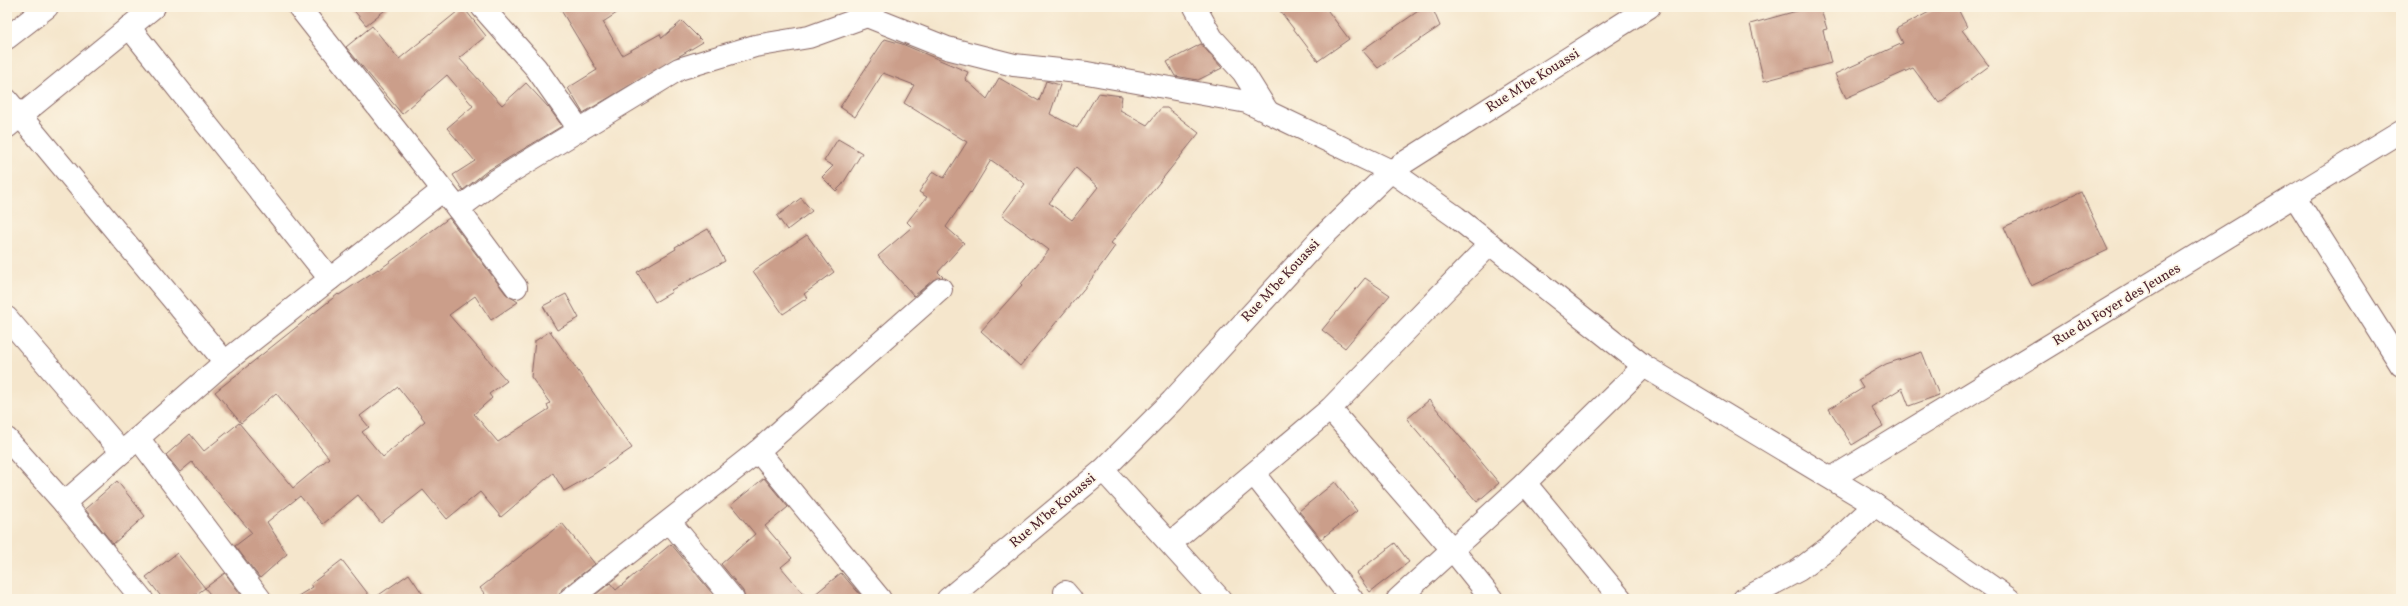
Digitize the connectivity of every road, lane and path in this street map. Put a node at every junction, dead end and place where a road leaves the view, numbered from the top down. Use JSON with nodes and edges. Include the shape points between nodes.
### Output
{"nodes":[{"id":1,"x":47,"y":7,"type":"edge"},
{"id":2,"x":154,"y":7,"type":"edge"},
{"id":3,"x":299,"y":7,"type":"edge"},
{"id":4,"x":482,"y":7,"type":"edge"},
{"id":5,"x":1195,"y":7,"type":"edge"},
{"id":6,"x":1649,"y":7,"type":"edge"},
{"id":7,"x":862,"y":12,"type":"edge"},
{"id":8,"x":129,"y":27,"type":"junction"},
{"id":9,"x":7,"y":38,"type":"edge"},
{"id":10,"x":1268,"y":112,"type":"junction"},
{"id":11,"x":11,"y":114,"type":"edge"},
{"id":12,"x":579,"y":129,"type":"junction"},
{"id":13,"x":2401,"y":132,"type":"edge"},
{"id":14,"x":1391,"y":171,"type":"junction"},
{"id":15,"x":443,"y":190,"type":"junction"},
{"id":16,"x":2295,"y":197,"type":"junction"},
{"id":17,"x":458,"y":209,"type":"junction"},
{"id":18,"x":1490,"y":244,"type":"junction"},
{"id":19,"x":330,"y":279,"type":"junction"},
{"id":20,"x":516,"y":287,"type":"dead end"},
{"id":21,"x":941,"y":289,"type":"dead end"},
{"id":22,"x":7,"y":318,"type":"edge"},
{"id":23,"x":225,"y":362,"type":"junction"},
{"id":24,"x":2401,"y":365,"type":"edge"},
{"id":25,"x":1644,"y":366,"type":"junction"},
{"id":26,"x":1330,"y":409,"type":"junction"},
{"id":27,"x":138,"y":438,"type":"junction"},
{"id":28,"x":8,"y":443,"type":"edge"},
{"id":29,"x":758,"y":451,"type":"junction"},
{"id":30,"x":122,"y":452,"type":"junction"},
{"id":31,"x":1103,"y":470,"type":"junction"},
{"id":32,"x":1254,"y":474,"type":"junction"},
{"id":33,"x":1832,"y":478,"type":"junction"},
{"id":34,"x":1525,"y":483,"type":"junction"},
{"id":35,"x":64,"y":502,"type":"junction"},
{"id":36,"x":1875,"y":505,"type":"junction"},
{"id":37,"x":670,"y":522,"type":"junction"},
{"id":38,"x":1171,"y":544,"type":"junction"},
{"id":39,"x":1452,"y":549,"type":"junction"},
{"id":40,"x":574,"y":598,"type":"edge"},
{"id":41,"x":142,"y":599,"type":"edge"},
{"id":42,"x":260,"y":599,"type":"edge"},
{"id":43,"x":733,"y":599,"type":"edge"},
{"id":44,"x":880,"y":599,"type":"edge"},
{"id":45,"x":948,"y":599,"type":"edge"},
{"id":46,"x":1220,"y":599,"type":"edge"},
{"id":47,"x":1352,"y":599,"type":"edge"},
{"id":48,"x":1398,"y":599,"type":"edge"},
{"id":49,"x":1492,"y":599,"type":"edge"},
{"id":50,"x":1621,"y":599,"type":"edge"},
{"id":51,"x":1744,"y":599,"type":"edge"},
{"id":52,"x":2009,"y":599,"type":"edge"}],
"edges":[{"from":1,"to":9,"type":"street"},
{"from":2,"to":8,"type":"street"},
{"from":3,"to":15,"type":"street"},
{"from":4,"to":12,"type":"street","via":[[536,68]]},
{"from":5,"to":10,"type":"street","via":[[1212,38],[1243,72]]},
{"from":6,"to":14,"type":"street","name":"Rue M'be Kouassi"},
{"from":7,"to":10,"type":"street","via":[[948,48],[1014,65],[1087,73],[1247,102]]},
{"from":7,"to":12,"type":"street","via":[[809,37],[755,46],[679,69]]},
{"from":8,"to":11,"type":"street"},
{"from":8,"to":19,"type":"street"},
{"from":10,"to":14,"type":"street"},
{"from":11,"to":23,"type":"street"},
{"from":12,"to":17,"type":"street","via":[[494,182]]},
{"from":13,"to":16,"type":"street","name":"Rue du Foyer des Jeunes"},
{"from":14,"to":18,"type":"street"},
{"from":14,"to":31,"type":"street","name":"Rue M'be Kouassi","via":[[1318,240],[1172,401]]},
{"from":15,"to":17,"type":"street"},
{"from":15,"to":19,"type":"street"},
{"from":16,"to":24,"type":"street"},
{"from":16,"to":33,"type":"street","name":"Rue du Foyer des Jeunes"},
{"from":17,"to":20,"type":"street"},
{"from":18,"to":25,"type":"street"},
{"from":18,"to":26,"type":"street"},
{"from":19,"to":23,"type":"street"},
{"from":21,"to":29,"type":"street"},
{"from":22,"to":30,"type":"street"},
{"from":23,"to":27,"type":"street"},
{"from":25,"to":33,"type":"street"},
{"from":25,"to":34,"type":"street"},
{"from":26,"to":32,"type":"street"},
{"from":26,"to":39,"type":"street"},
{"from":27,"to":30,"type":"street"},
{"from":27,"to":42,"type":"street"},
{"from":28,"to":35,"type":"street"},
{"from":29,"to":37,"type":"street"},
{"from":29,"to":44,"type":"street"},
{"from":30,"to":35,"type":"street"},
{"from":31,"to":38,"type":"street"},
{"from":31,"to":45,"type":"street","name":"Rue M'be Kouassi"},
{"from":32,"to":38,"type":"street"},
{"from":32,"to":47,"type":"street"},
{"from":33,"to":36,"type":"street"},
{"from":34,"to":39,"type":"street"},
{"from":34,"to":50,"type":"street"},
{"from":35,"to":41,"type":"street"},
{"from":36,"to":51,"type":"street","via":[[1832,545],[1799,570]]},
{"from":36,"to":52,"type":"street"},
{"from":37,"to":40,"type":"street"},
{"from":37,"to":43,"type":"street"},
{"from":38,"to":46,"type":"street"},
{"from":39,"to":48,"type":"street"},
{"from":39,"to":49,"type":"street"}]}
